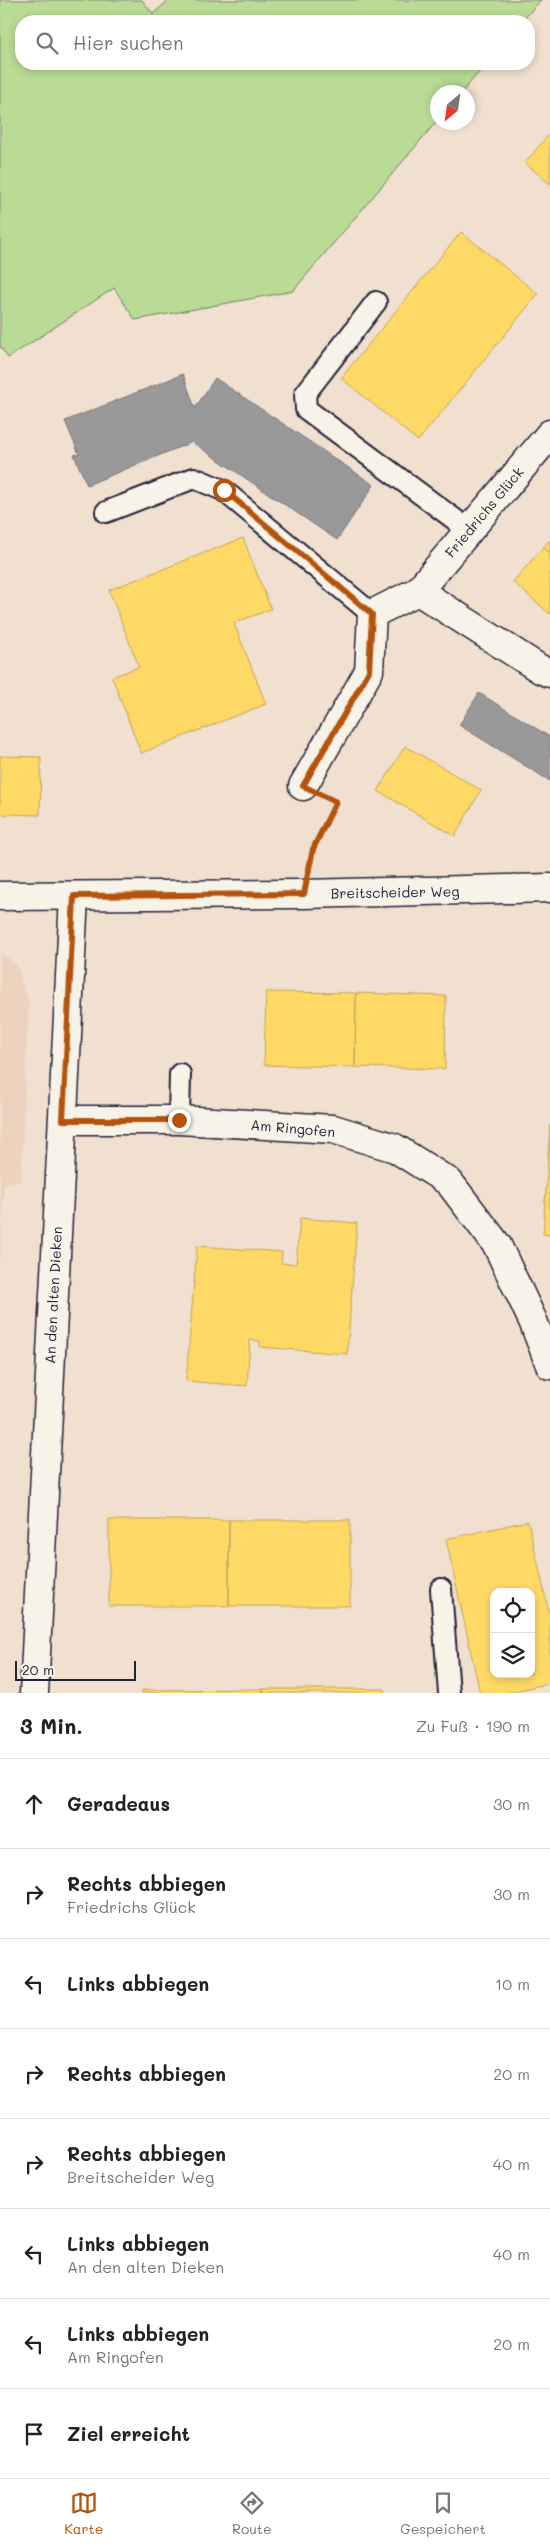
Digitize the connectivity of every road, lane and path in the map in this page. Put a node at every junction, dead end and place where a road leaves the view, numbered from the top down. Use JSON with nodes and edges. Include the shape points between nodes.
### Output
{"nodes":[{"id":1,"x":376,"y":302,"type":"dead end"},
{"id":2,"x":550,"y":434,"type":"edge"},
{"id":3,"x":106,"y":512,"type":"dead end"},
{"id":4,"x":469,"y":530,"type":"junction"},
{"id":5,"x":418,"y":591,"type":"junction"},
{"id":6,"x":372,"y":614,"type":"junction"},
{"id":7,"x":550,"y":673,"type":"edge"},
{"id":8,"x":303,"y":786,"type":"joint"},
{"id":9,"x":550,"y":888,"type":"edge"},
{"id":10,"x":304,"y":894,"type":"junction"},
{"id":11,"x":0,"y":896,"type":"edge"},
{"id":12,"x":74,"y":896,"type":"junction"},
{"id":13,"x":180,"y":1074,"type":"dead end"},
{"id":14,"x":63,"y":1120,"type":"junction"},
{"id":15,"x":179,"y":1120,"type":"junction"},
{"id":16,"x":550,"y":1365,"type":"edge"},
{"id":17,"x":441,"y":1589,"type":"dead end"},
{"id":18,"x":34,"y":1693,"type":"edge"},
{"id":19,"x":449,"y":1693,"type":"edge"}],
"edges":[{"from":1,"to":4,"type":"lane","via":[[305,394],[306,409]]},
{"from":2,"to":4,"type":"street","name":"Friedrichs Glück"},
{"from":3,"to":6,"type":"lane","via":[[194,478],[224,490]]},
{"from":4,"to":5,"type":"street","name":"Friedrichs Glück"},
{"from":5,"to":6,"type":"street","name":"Friedrichs Glück"},
{"from":5,"to":7,"type":"street"},
{"from":6,"to":8,"type":"street","via":[[369,671]]},
{"from":8,"to":10,"type":"path","via":[[336,802],[313,849]]},
{"from":9,"to":10,"type":"street","name":"Breitscheider Weg"},
{"from":10,"to":12,"type":"street","name":"Breitscheider Weg"},
{"from":11,"to":12,"type":"street","name":"Breitscheider Weg"},
{"from":12,"to":14,"type":"street","name":"An den alten Dieken"},
{"from":13,"to":15,"type":"lane"},
{"from":14,"to":15,"type":"street","name":"Am Ringofen"},
{"from":14,"to":18,"type":"street","name":"An den alten Dieken"},
{"from":15,"to":16,"type":"street","name":"Am Ringofen","via":[[333,1129],[395,1148],[450,1182],[496,1245],[533,1321]]},
{"from":17,"to":19,"type":"lane"}]}
